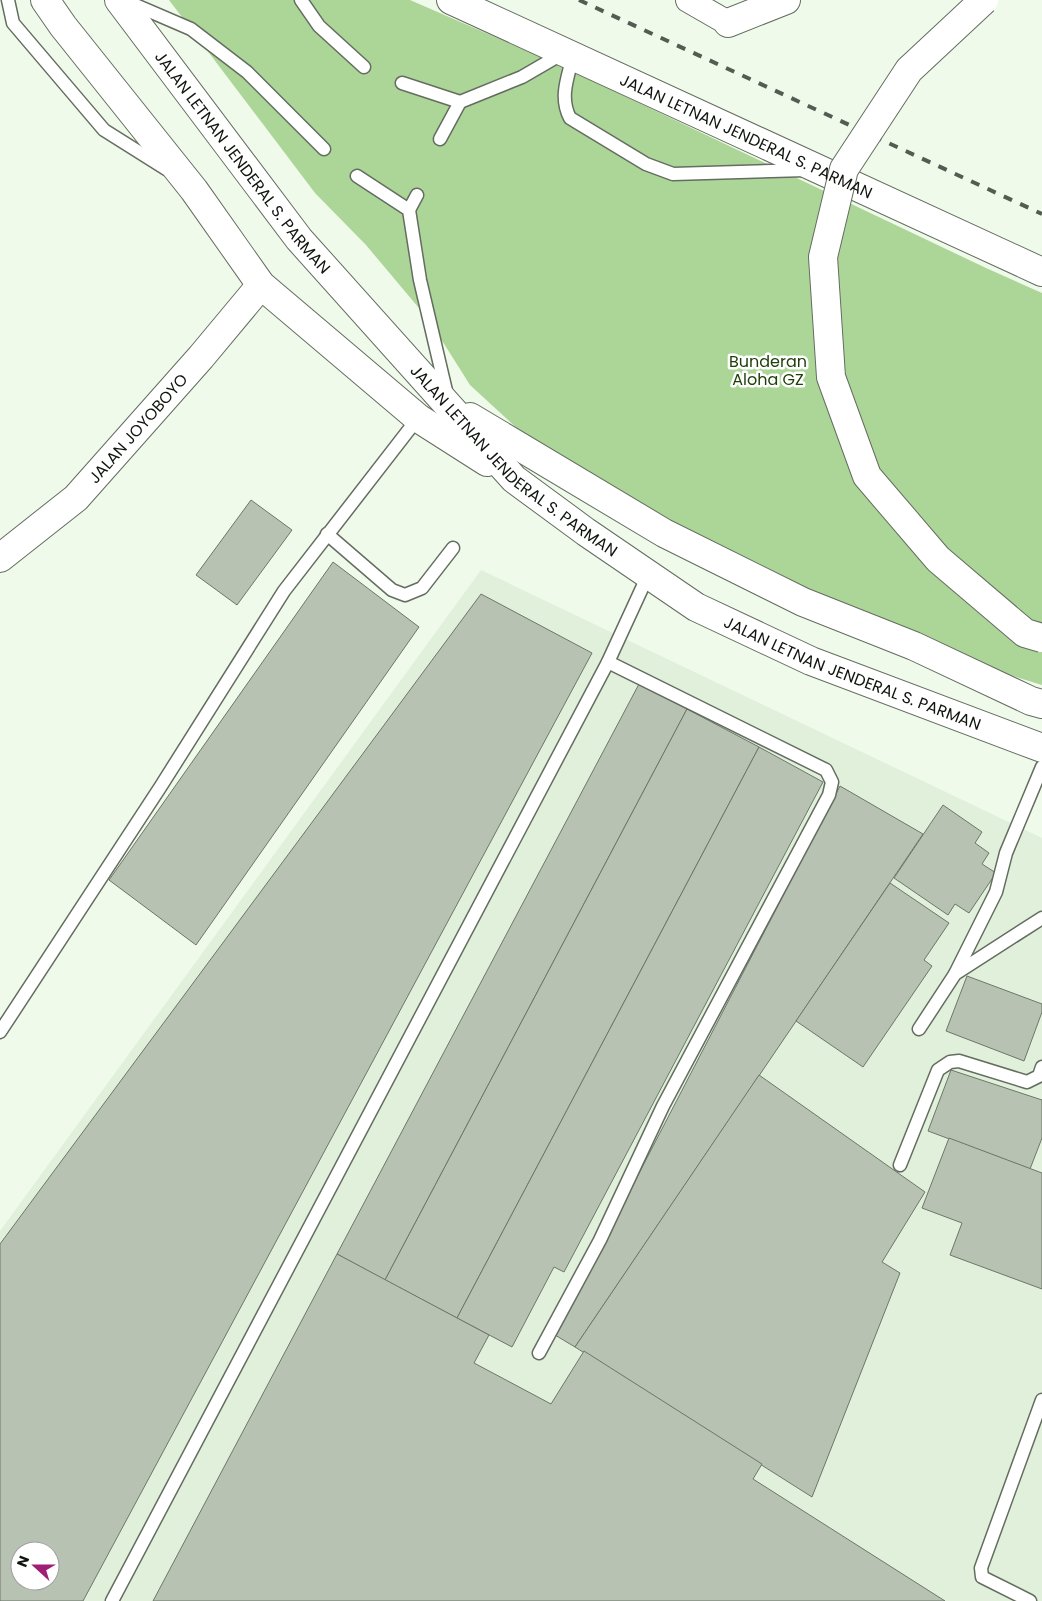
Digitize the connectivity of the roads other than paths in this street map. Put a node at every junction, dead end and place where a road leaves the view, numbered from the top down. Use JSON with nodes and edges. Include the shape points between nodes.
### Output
{"nodes":[{"id":1,"x":8,"y":0,"type":"edge"},
{"id":2,"x":45,"y":0,"type":"edge"},
{"id":3,"x":118,"y":0,"type":"edge"},
{"id":4,"x":125,"y":0,"type":"edge"},
{"id":5,"x":301,"y":0,"type":"edge"},
{"id":6,"x":451,"y":0,"type":"edge"},
{"id":7,"x":688,"y":0,"type":"edge"},
{"id":8,"x":786,"y":0,"type":"edge"},
{"id":9,"x":984,"y":0,"type":"edge"},
{"id":10,"x":728,"y":23,"type":"joint"},
{"id":11,"x":569,"y":54,"type":"junction"},
{"id":12,"x":364,"y":67,"type":"dead end"},
{"id":13,"x":402,"y":83,"type":"dead end"},
{"id":14,"x":460,"y":102,"type":"junction"},
{"id":15,"x":440,"y":139,"type":"dead end"},
{"id":16,"x":324,"y":149,"type":"dead end"},
{"id":17,"x":822,"y":169,"type":"junction"},
{"id":18,"x":357,"y":176,"type":"dead end"},
{"id":19,"x":194,"y":190,"type":"junction"},
{"id":20,"x":417,"y":195,"type":"dead end"},
{"id":21,"x":409,"y":210,"type":"junction"},
{"id":22,"x":1042,"y":272,"type":"edge"},
{"id":23,"x":261,"y":285,"type":"junction"},
{"id":24,"x":449,"y":405,"type":"junction"},
{"id":25,"x":418,"y":418,"type":"junction"},
{"id":26,"x":514,"y":479,"type":"junction"},
{"id":27,"x":327,"y":534,"type":"junction"},
{"id":28,"x":453,"y":548,"type":"dead end"},
{"id":29,"x":0,"y":558,"type":"edge"},
{"id":30,"x":649,"y":573,"type":"junction"},
{"id":31,"x":1042,"y":638,"type":"edge"},
{"id":32,"x":608,"y":662,"type":"junction"},
{"id":33,"x":1042,"y":704,"type":"edge"},
{"id":34,"x":1042,"y":748,"type":"edge"},
{"id":35,"x":1042,"y":767,"type":"edge"},
{"id":36,"x":1042,"y":918,"type":"edge"},
{"id":37,"x":955,"y":974,"type":"junction"},
{"id":38,"x":919,"y":1029,"type":"dead end"},
{"id":39,"x":0,"y":1032,"type":"edge"},
{"id":40,"x":1042,"y":1067,"type":"edge"},
{"id":41,"x":900,"y":1165,"type":"dead end"},
{"id":42,"x":539,"y":1353,"type":"dead end"},
{"id":43,"x":1042,"y":1400,"type":"edge"},
{"id":44,"x":112,"y":1601,"type":"edge"},
{"id":45,"x":1030,"y":1601,"type":"edge"}],
"edges":[{"from":1,"to":19,"type":"lane","via":[[13,23],[104,130],[133,146]]},
{"from":2,"to":19,"type":"main road"},
{"from":3,"to":24,"type":"main road","name":"JALAN LETNAN JENDERAL S. PARMAN","via":[[299,239]]},
{"from":4,"to":16,"type":"lane","via":[[191,29],[246,72]]},
{"from":5,"to":12,"type":"lane","via":[[319,26]]},
{"from":6,"to":11,"type":"main road","name":"JALAN LETNAN JENDERAL S. PARMAN"},
{"from":7,"to":10,"type":"street"},
{"from":8,"to":10,"type":"main road"},
{"from":9,"to":31,"type":"main road","bridge":true,"via":[[909,70],[844,169],[823,257],[831,377],[868,476],[938,559],[1025,633]]},
{"from":11,"to":14,"type":"lane"},
{"from":11,"to":17,"type":"main road","name":"JALAN LETNAN JENDERAL S. PARMAN"},
{"from":11,"to":17,"type":"lane","via":[[564,94],[570,118],[646,164],[673,174]]},
{"from":13,"to":14,"type":"lane"},
{"from":14,"to":15,"type":"lane"},
{"from":17,"to":22,"type":"main road","name":"JALAN LETNAN JENDERAL S. PARMAN"},
{"from":18,"to":21,"type":"lane"},
{"from":19,"to":23,"type":"main road"},
{"from":20,"to":21,"type":"lane"},
{"from":21,"to":24,"type":"lane","via":[[420,280]]},
{"from":23,"to":25,"type":"main road"},
{"from":23,"to":29,"type":"main road","name":"JALAN JOYOBOYO","via":[[76,498]]},
{"from":24,"to":26,"type":"main road","name":"JALAN LETNAN JENDERAL S. PARMAN"},
{"from":24,"to":33,"type":"main road","via":[[664,533],[804,602],[914,646]]},
{"from":25,"to":26,"type":"main road"},
{"from":25,"to":27,"type":"lane"},
{"from":26,"to":30,"type":"main road","name":"JALAN LETNAN JENDERAL S. PARMAN"},
{"from":27,"to":28,"type":"lane","via":[[392,590],[405,595],[422,588]]},
{"from":27,"to":39,"type":"lane","via":[[284,591]]},
{"from":30,"to":32,"type":"lane"},
{"from":30,"to":34,"type":"main road","name":"JALAN LETNAN JENDERAL S. PARMAN","via":[[696,607],[811,661]]},
{"from":32,"to":42,"type":"lane","via":[[826,770],[832,782],[829,795],[663,1106],[600,1240]]},
{"from":32,"to":44,"type":"lane"},
{"from":35,"to":37,"type":"lane","via":[[1006,853],[996,892]]},
{"from":36,"to":37,"type":"lane"},
{"from":37,"to":38,"type":"lane"},
{"from":40,"to":41,"type":"lane","via":[[1039,1076],[1027,1082],[959,1061],[950,1062],[938,1070]]},
{"from":43,"to":45,"type":"lane","via":[[981,1568],[982,1576]]}]}
